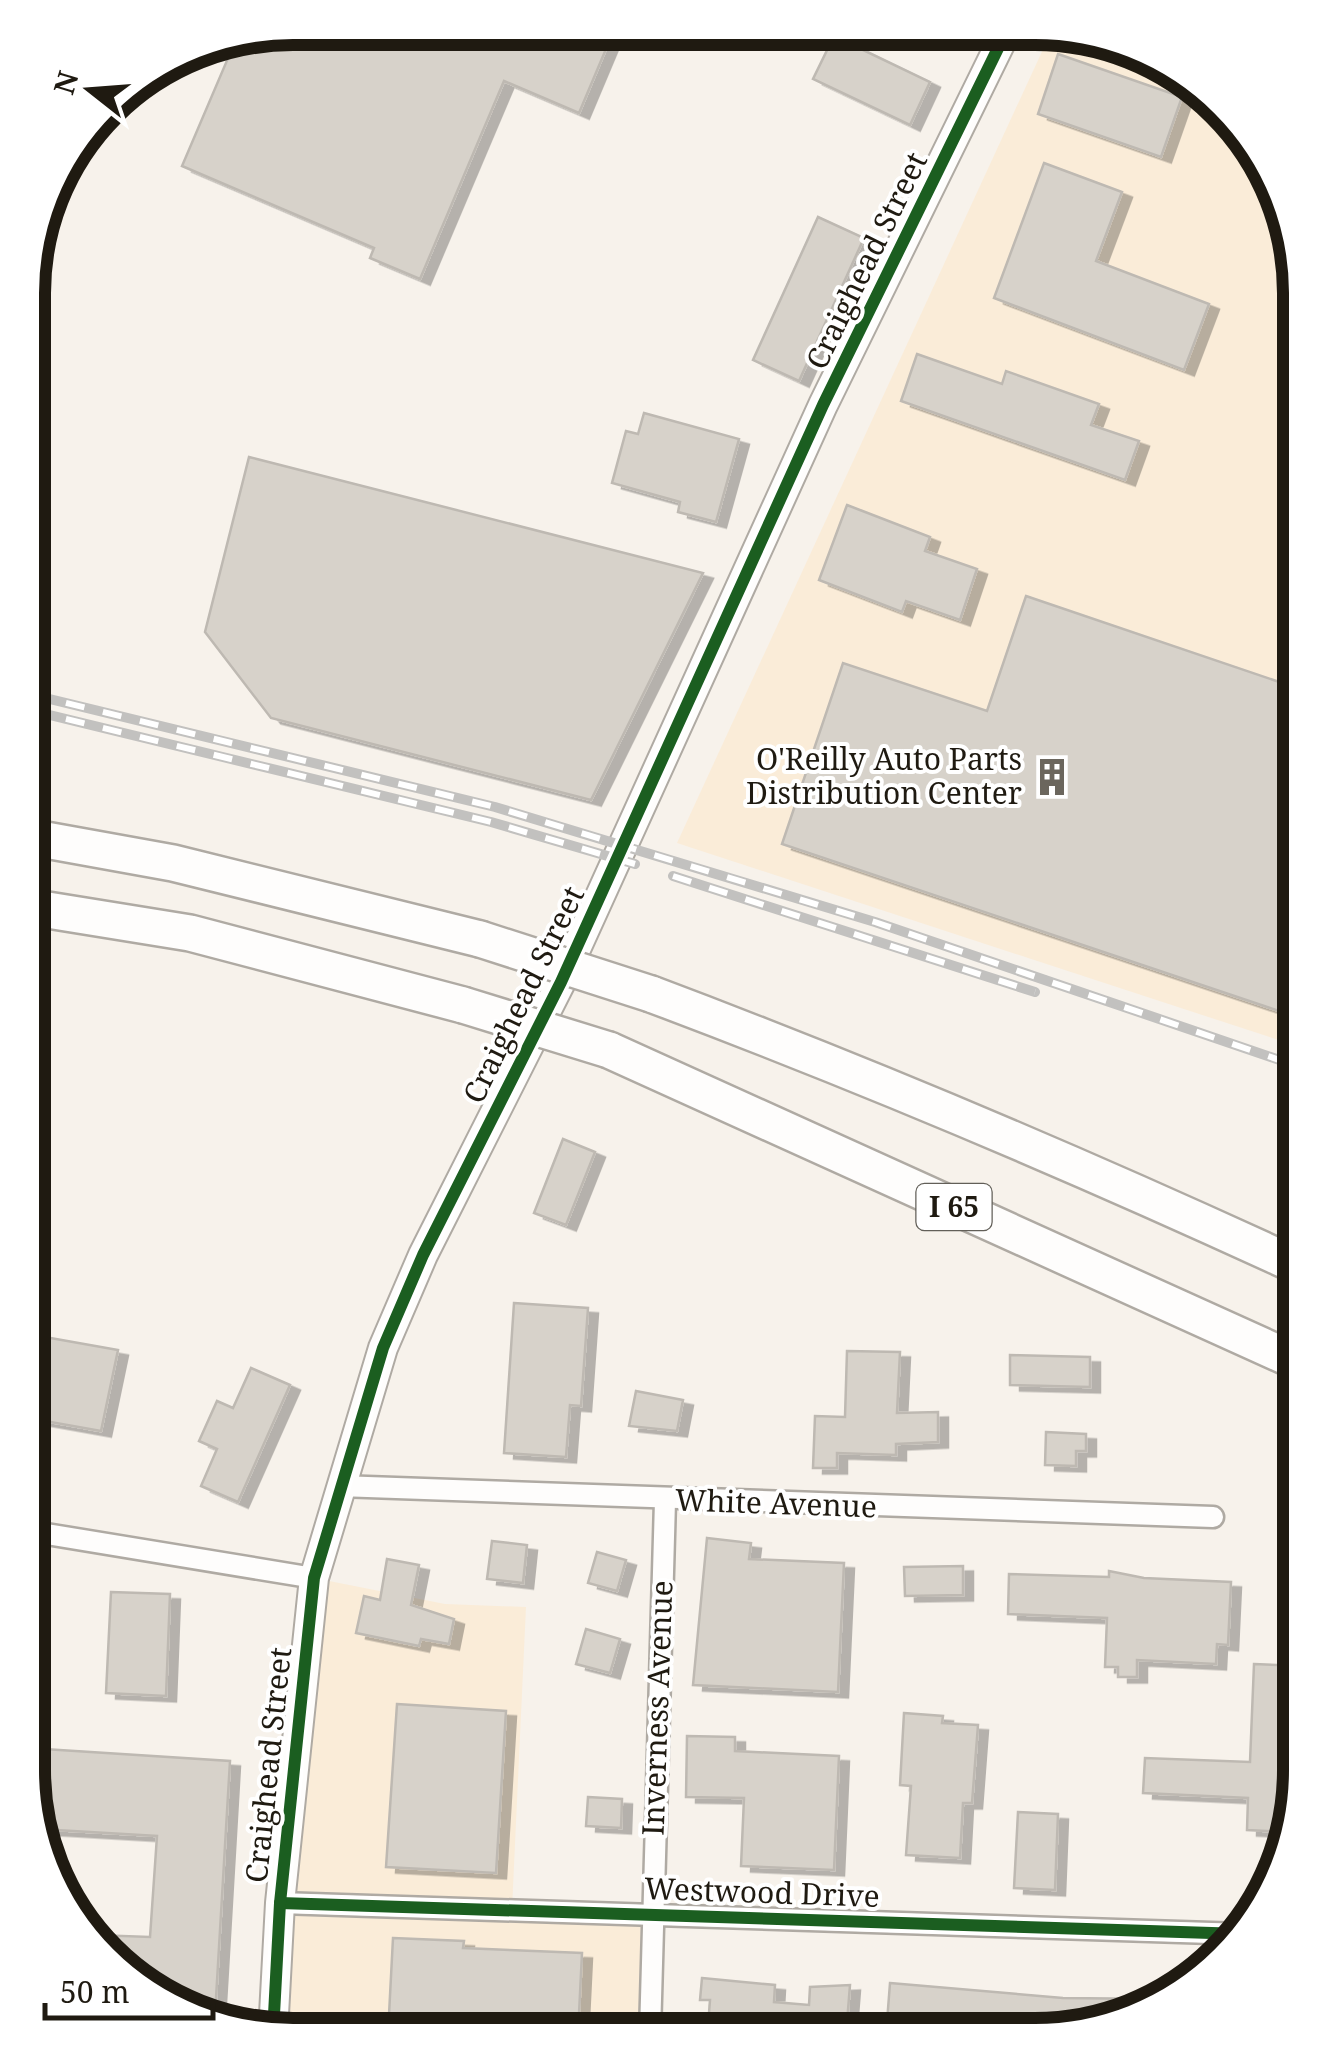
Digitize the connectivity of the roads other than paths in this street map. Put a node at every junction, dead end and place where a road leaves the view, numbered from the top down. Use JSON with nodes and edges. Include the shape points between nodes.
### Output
{"nodes":[{"id":1,"x":1000,"y":45,"type":"edge"},
{"id":2,"x":45,"y":840,"type":"edge"},
{"id":3,"x":45,"y":910,"type":"edge"},
{"id":4,"x":1282,"y":1259,"type":"edge"},
{"id":5,"x":1282,"y":1356,"type":"edge"},
{"id":6,"x":339,"y":1486,"type":"junction"},
{"id":7,"x":665,"y":1501,"type":"junction"},
{"id":8,"x":1214,"y":1517,"type":"dead end"},
{"id":9,"x":45,"y":1534,"type":"edge"},
{"id":10,"x":314,"y":1578,"type":"junction"},
{"id":11,"x":280,"y":1903,"type":"junction"},
{"id":12,"x":651,"y":1914,"type":"junction"},
{"id":13,"x":1221,"y":1933,"type":"edge"},
{"id":14,"x":274,"y":2017,"type":"edge"},
{"id":15,"x":650,"y":2018,"type":"edge"}],
"edges":[{"from":1,"to":6,"type":"street","name":"Craighead Street","via":[[823,405],[561,982],[423,1255],[383,1348]]},
{"from":2,"to":4,"type":"highway","bridge":true,"via":[[173,863],[480,939],[651,994],[876,1079]]},
{"from":3,"to":5,"type":"highway","number":"I 65","bridge":true,"via":[[190,933],[463,1004],[608,1050]]},
{"from":6,"to":7,"type":"street","name":"White Avenue"},
{"from":6,"to":10,"type":"street","name":"Craighead Street"},
{"from":7,"to":8,"type":"street","name":"White Avenue"},
{"from":7,"to":12,"type":"street","name":"Inverness Avenue"},
{"from":9,"to":10,"type":"street"},
{"from":10,"to":11,"type":"street","name":"Craighead Street"},
{"from":11,"to":12,"type":"street","name":"Westwood Drive"},
{"from":11,"to":14,"type":"street","name":"Craighead Street"},
{"from":12,"to":13,"type":"street","name":"Westwood Drive"},
{"from":12,"to":15,"type":"street","name":"Inverness Avenue"}]}
